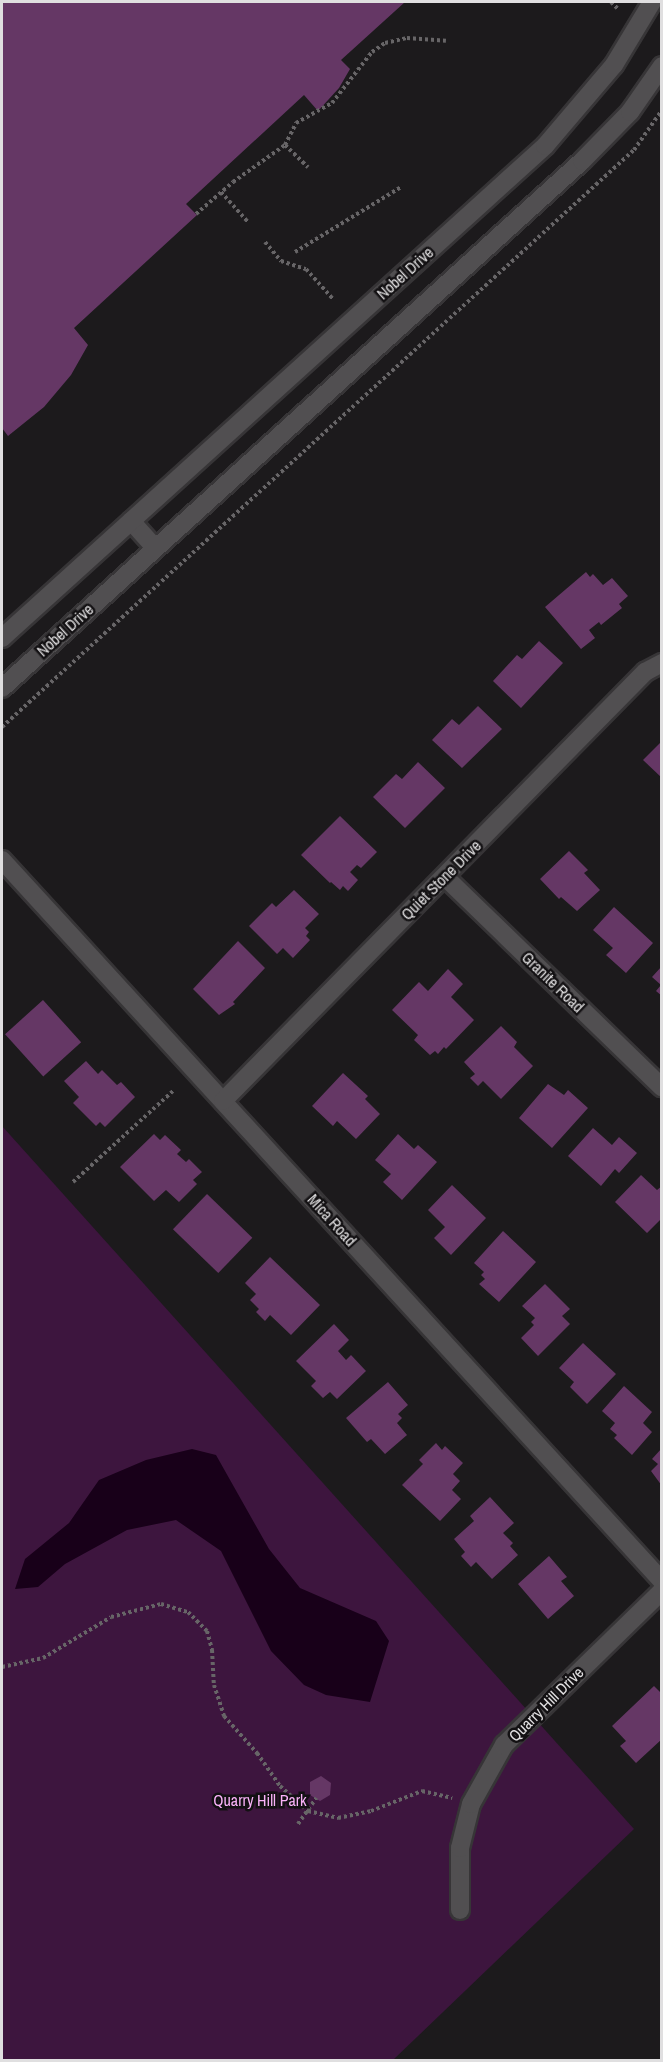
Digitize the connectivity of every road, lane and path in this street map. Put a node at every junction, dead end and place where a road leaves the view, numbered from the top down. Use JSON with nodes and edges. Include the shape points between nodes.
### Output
{"nodes":[{"id":1,"x":611,"y":2,"type":"edge"},
{"id":2,"x":652,"y":2,"type":"edge"},
{"id":3,"x":619,"y":10,"type":"dead end"},
{"id":4,"x":446,"y":41,"type":"dead end"},
{"id":5,"x":662,"y":66,"type":"edge"},
{"id":6,"x":662,"y":110,"type":"edge"},
{"id":7,"x":285,"y":145,"type":"junction"},
{"id":8,"x":308,"y":167,"type":"dead end"},
{"id":9,"x":401,"y":188,"type":"dead end"},
{"id":10,"x":221,"y":192,"type":"junction"},
{"id":11,"x":196,"y":214,"type":"dead end"},
{"id":12,"x":249,"y":222,"type":"dead end"},
{"id":13,"x":265,"y":242,"type":"dead end"},
{"id":14,"x":295,"y":252,"type":"dead end"},
{"id":15,"x":333,"y":298,"type":"dead end"},
{"id":16,"x":131,"y":521,"type":"junction"},
{"id":17,"x":155,"y":548,"type":"junction"},
{"id":18,"x":2,"y":638,"type":"edge"},
{"id":19,"x":662,"y":663,"type":"edge"},
{"id":20,"x":2,"y":688,"type":"edge"},
{"id":21,"x":2,"y":727,"type":"edge"},
{"id":22,"x":2,"y":860,"type":"edge"},
{"id":23,"x":445,"y":877,"type":"junction"},
{"id":24,"x":662,"y":1088,"type":"edge"},
{"id":25,"x":173,"y":1091,"type":"dead end"},
{"id":26,"x":223,"y":1101,"type":"junction"},
{"id":27,"x":73,"y":1182,"type":"dead end"},
{"id":28,"x":662,"y":1581,"type":"edge"},
{"id":29,"x":662,"y":1591,"type":"edge"},
{"id":30,"x":2,"y":1667,"type":"edge"},
{"id":31,"x":316,"y":1798,"type":"dead end"},
{"id":32,"x":471,"y":1804,"type":"junction"},
{"id":33,"x":308,"y":1811,"type":"junction"},
{"id":34,"x":298,"y":1824,"type":"dead end"},
{"id":35,"x":460,"y":1910,"type":"dead end"}],
"edges":[{"from":1,"to":3,"type":"path"},
{"from":2,"to":16,"type":"street","name":"Nobel Drive","via":[[614,65],[545,146]]},
{"from":4,"to":7,"type":"path","via":[[407,38],[385,43],[372,52],[332,103],[296,123]]},
{"from":5,"to":17,"type":"street","name":"Nobel Drive","via":[[630,112],[582,161]]},
{"from":6,"to":21,"type":"path","via":[[627,157]]},
{"from":7,"to":8,"type":"path"},
{"from":7,"to":10,"type":"path"},
{"from":9,"to":14,"type":"path"},
{"from":10,"to":11,"type":"path"},
{"from":10,"to":12,"type":"path"},
{"from":13,"to":15,"type":"path","via":[[281,261],[306,269]]},
{"from":16,"to":17,"type":"street"},
{"from":16,"to":18,"type":"street","name":"Nobel Drive"},
{"from":17,"to":20,"type":"street","name":"Nobel Drive"},
{"from":19,"to":23,"type":"street","name":"Quiet Stone Drive","via":[[645,672]]},
{"from":22,"to":26,"type":"street","name":"Mica Road"},
{"from":23,"to":24,"type":"street","name":"Granite Road"},
{"from":23,"to":26,"type":"street","name":"Quiet Stone Drive"},
{"from":25,"to":27,"type":"path"},
{"from":26,"to":28,"type":"street","name":"Mica Road"},
{"from":29,"to":32,"type":"street","name":"Quarry Hill Drive","via":[[504,1745]]},
{"from":30,"to":33,"type":"path","via":[[43,1658],[111,1617],[161,1604],[188,1612],[207,1631],[214,1685],[224,1716],[280,1786]]},
{"from":31,"to":33,"type":"path"},
{"from":32,"to":33,"type":"path","via":[[422,1791],[371,1811],[338,1818]]},
{"from":32,"to":35,"type":"street","name":"Quarry Hill Drive","via":[[460,1848]]},
{"from":33,"to":34,"type":"path"}]}
